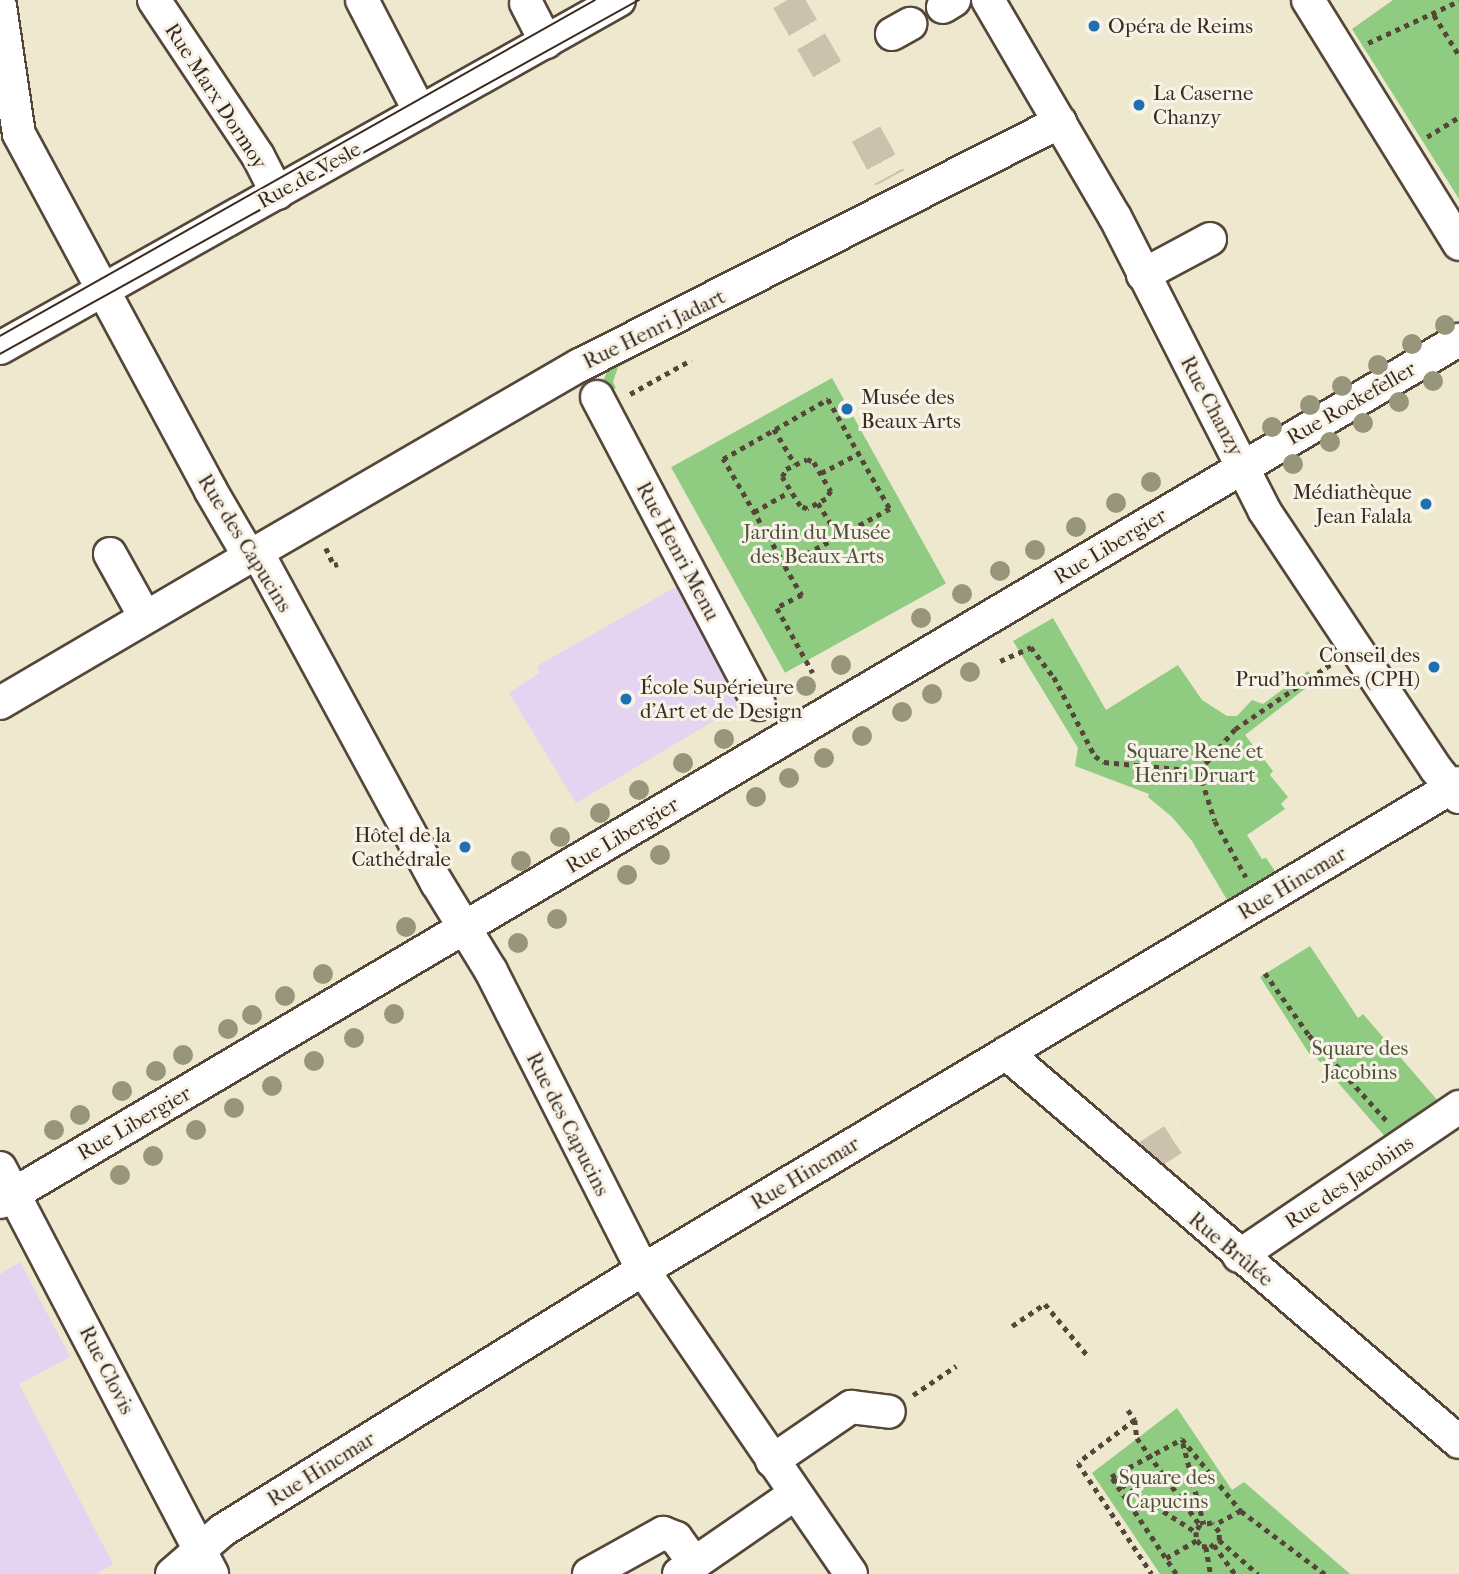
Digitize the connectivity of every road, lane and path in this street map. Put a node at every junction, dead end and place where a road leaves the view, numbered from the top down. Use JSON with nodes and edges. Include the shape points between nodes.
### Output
{"nodes":[{"id":1,"x":154,"y":0,"type":"edge"},
{"id":2,"x":362,"y":0,"type":"edge"},
{"id":3,"x":619,"y":0,"type":"edge"},
{"id":4,"x":988,"y":0,"type":"edge"},
{"id":5,"x":1308,"y":0,"type":"edge"},
{"id":6,"x":1459,"y":1,"type":"edge"},
{"id":7,"x":526,"y":3,"type":"dead end"},
{"id":8,"x":0,"y":6,"type":"edge"},
{"id":9,"x":1434,"y":15,"type":"junction"},
{"id":10,"x":546,"y":42,"type":"junction"},
{"id":11,"x":1341,"y":54,"type":"junction"},
{"id":12,"x":1459,"y":55,"type":"edge"},
{"id":13,"x":421,"y":112,"type":"junction"},
{"id":14,"x":1060,"y":122,"type":"junction"},
{"id":15,"x":277,"y":193,"type":"junction"},
{"id":16,"x":1210,"y":239,"type":"dead end"},
{"id":17,"x":1459,"y":244,"type":"edge"},
{"id":18,"x":1143,"y":275,"type":"junction"},
{"id":19,"x":105,"y":289,"type":"junction"},
{"id":20,"x":1459,"y":340,"type":"edge"},
{"id":21,"x":0,"y":348,"type":"edge"},
{"id":22,"x":691,"y":360,"type":"dead end"},
{"id":23,"x":600,"y":403,"type":"joint"},
{"id":24,"x":774,"y":429,"type":"junction"},
{"id":25,"x":858,"y":453,"type":"junction"},
{"id":26,"x":795,"y":464,"type":"junction"},
{"id":27,"x":1244,"y":467,"type":"junction"},
{"id":28,"x":821,"y":473,"type":"junction"},
{"id":29,"x":789,"y":492,"type":"junction"},
{"id":30,"x":818,"y":503,"type":"junction"},
{"id":31,"x":754,"y":512,"type":"junction"},
{"id":32,"x":839,"y":536,"type":"junction"},
{"id":33,"x":316,"y":552,"type":"dead end"},
{"id":34,"x":110,"y":554,"type":"dead end"},
{"id":35,"x":253,"y":554,"type":"junction"},
{"id":36,"x":338,"y":564,"type":"dead end"},
{"id":37,"x":785,"y":566,"type":"junction"},
{"id":38,"x":145,"y":617,"type":"junction"},
{"id":39,"x":1357,"y":649,"type":"junction"},
{"id":40,"x":1000,"y":661,"type":"dead end"},
{"id":41,"x":813,"y":673,"type":"dead end"},
{"id":42,"x":0,"y":703,"type":"edge"},
{"id":43,"x":759,"y":704,"type":"dead end"},
{"id":44,"x":1199,"y":771,"type":"junction"},
{"id":45,"x":1456,"y":790,"type":"edge"},
{"id":46,"x":1260,"y":902,"type":"junction"},
{"id":47,"x":463,"y":929,"type":"junction"},
{"id":48,"x":1265,"y":973,"type":"dead end"},
{"id":49,"x":1006,"y":1053,"type":"junction"},
{"id":50,"x":1459,"y":1107,"type":"edge"},
{"id":51,"x":1406,"y":1143,"type":"junction"},
{"id":52,"x":4,"y":1188,"type":"edge"},
{"id":53,"x":1240,"y":1256,"type":"junction"},
{"id":54,"x":643,"y":1270,"type":"junction"},
{"id":55,"x":1012,"y":1326,"type":"dead end"},
{"id":56,"x":1088,"y":1356,"type":"dead end"},
{"id":57,"x":956,"y":1366,"type":"dead end"},
{"id":58,"x":1128,"y":1410,"type":"dead end"},
{"id":59,"x":889,"y":1412,"type":"joint"},
{"id":60,"x":1135,"y":1420,"type":"junction"},
{"id":61,"x":1182,"y":1439,"type":"junction"},
{"id":62,"x":1459,"y":1442,"type":"edge"},
{"id":63,"x":1150,"y":1456,"type":"junction"},
{"id":64,"x":789,"y":1475,"type":"junction"},
{"id":65,"x":1111,"y":1477,"type":"junction"},
{"id":66,"x":1241,"y":1511,"type":"junction"},
{"id":67,"x":1202,"y":1525,"type":"junction"},
{"id":68,"x":1215,"y":1525,"type":"junction"},
{"id":69,"x":1196,"y":1532,"type":"junction"},
{"id":70,"x":1219,"y":1539,"type":"junction"},
{"id":71,"x":1197,"y":1540,"type":"junction"},
{"id":72,"x":1214,"y":1545,"type":"junction"},
{"id":73,"x":1206,"y":1547,"type":"junction"},
{"id":74,"x":1166,"y":1558,"type":"junction"},
{"id":75,"x":207,"y":1566,"type":"edge"},
{"id":76,"x":687,"y":1569,"type":"edge"},
{"id":77,"x":172,"y":1574,"type":"edge"},
{"id":78,"x":589,"y":1574,"type":"edge"},
{"id":79,"x":851,"y":1574,"type":"edge"},
{"id":80,"x":1152,"y":1574,"type":"edge"},
{"id":81,"x":1177,"y":1574,"type":"edge"},
{"id":82,"x":1211,"y":1574,"type":"edge"},
{"id":83,"x":1235,"y":1574,"type":"edge"},
{"id":84,"x":1258,"y":1574,"type":"edge"},
{"id":85,"x":1325,"y":1574,"type":"edge"}],
"edges":[{"from":1,"to":15,"type":"street","name":"Rue Marx Dormoy","via":[[258,156]]},
{"from":2,"to":13,"type":"street"},
{"from":3,"to":10,"type":"street","name":"Rue de Vesle"},
{"from":4,"to":14,"type":"street","name":"Rue Chanzy"},
{"from":5,"to":11,"type":"street"},
{"from":6,"to":9,"type":"path"},
{"from":7,"to":10,"type":"street"},
{"from":8,"to":19,"type":"street","name":"Rue des Capucins","via":[[19,134]]},
{"from":9,"to":11,"type":"path"},
{"from":9,"to":12,"type":"path"},
{"from":10,"to":13,"type":"street","name":"Rue de Vesle"},
{"from":11,"to":17,"type":"street"},
{"from":13,"to":15,"type":"street","name":"Rue de Vesle"},
{"from":14,"to":18,"type":"street","name":"Rue Chanzy"},
{"from":14,"to":35,"type":"street","name":"Rue Henri Jadart","via":[[897,189]]},
{"from":15,"to":19,"type":"street","name":"Rue de Vesle"},
{"from":16,"to":18,"type":"street"},
{"from":18,"to":27,"type":"street","name":"Rue Chanzy"},
{"from":19,"to":21,"type":"street","name":"Rue de Vesle"},
{"from":19,"to":35,"type":"street","name":"Rue des Capucins","via":[[211,491]]},
{"from":20,"to":27,"type":"street","name":"Rue Rockefeller"},
{"from":22,"to":23,"type":"path"},
{"from":23,"to":43,"type":"street","name":"Rue Henri Menu"},
{"from":24,"to":25,"type":"path","via":[[828,400]]},
{"from":24,"to":26,"type":"path"},
{"from":24,"to":31,"type":"path","via":[[723,459]]},
{"from":25,"to":28,"type":"path"},
{"from":25,"to":32,"type":"path","via":[[890,509]]},
{"from":26,"to":28,"type":"path","via":[[807,459]]},
{"from":26,"to":29,"type":"path","via":[[782,477]]},
{"from":27,"to":39,"type":"street","name":"Rue Chanzy","via":[[1264,510]]},
{"from":27,"to":47,"type":"street","name":"Rue Libergier"},
{"from":28,"to":30,"type":"path","via":[[831,491]]},
{"from":29,"to":30,"type":"path","via":[[807,509]]},
{"from":29,"to":31,"type":"path"},
{"from":30,"to":32,"type":"path"},
{"from":31,"to":37,"type":"path"},
{"from":32,"to":37,"type":"path"},
{"from":33,"to":36,"type":"path","via":[[325,547],[334,565]]},
{"from":34,"to":38,"type":"street"},
{"from":35,"to":38,"type":"street","name":"Rue Henri Jadart"},
{"from":35,"to":47,"type":"street","name":"Rue des Capucins","via":[[378,755]]},
{"from":37,"to":41,"type":"path","via":[[802,595],[777,608]]},
{"from":38,"to":42,"type":"street","name":"Rue Henri Jadart"},
{"from":39,"to":44,"type":"path","via":[[1235,729]]},
{"from":39,"to":45,"type":"street","name":"Rue Chanzy"},
{"from":40,"to":44,"type":"path","via":[[1031,647],[1054,677],[1095,756],[1104,762]]},
{"from":44,"to":46,"type":"path","via":[[1215,821]]},
{"from":45,"to":46,"type":"street","name":"Rue Hincmar"},
{"from":46,"to":49,"type":"street","name":"Rue Hincmar"},
{"from":47,"to":52,"type":"street","name":"Rue Libergier"},
{"from":47,"to":54,"type":"street","name":"Rue des Capucins","via":[[491,971]]},
{"from":48,"to":51,"type":"path","via":[[1309,1035]]},
{"from":49,"to":53,"type":"street","name":"Rue Brûlée","via":[[1140,1162]]},
{"from":49,"to":54,"type":"street","name":"Rue Hincmar"},
{"from":50,"to":51,"type":"street","name":"Rue des Jacobins"},
{"from":51,"to":53,"type":"street","name":"Rue des Jacobins"},
{"from":52,"to":75,"type":"street","name":"Rue Clovis"},
{"from":53,"to":62,"type":"street","name":"Rue Brûlée"},
{"from":54,"to":64,"type":"street","name":"Rue des Capucins"},
{"from":54,"to":75,"type":"street","name":"Rue Hincmar","via":[[239,1520]]},
{"from":55,"to":56,"type":"path","via":[[1045,1304]]},
{"from":57,"to":59,"type":"path"},
{"from":58,"to":60,"type":"path"},
{"from":59,"to":64,"type":"street","via":[[851,1406]]},
{"from":60,"to":63,"type":"path","via":[[1137,1438]]},
{"from":60,"to":80,"type":"path","via":[[1078,1463]]},
{"from":61,"to":63,"type":"path"},
{"from":61,"to":66,"type":"path"},
{"from":61,"to":67,"type":"path"},
{"from":63,"to":65,"type":"path"},
{"from":63,"to":67,"type":"path"},
{"from":64,"to":76,"type":"street"},
{"from":64,"to":79,"type":"street","name":"Rue des Capucins"},
{"from":65,"to":69,"type":"path"},
{"from":65,"to":74,"type":"path"},
{"from":66,"to":68,"type":"path"},
{"from":66,"to":85,"type":"path"},
{"from":67,"to":68,"type":"path"},
{"from":67,"to":69,"type":"path"},
{"from":68,"to":70,"type":"path"},
{"from":69,"to":71,"type":"path"},
{"from":70,"to":72,"type":"path"},
{"from":70,"to":84,"type":"path"},
{"from":71,"to":73,"type":"path"},
{"from":71,"to":74,"type":"path"},
{"from":72,"to":73,"type":"path"},
{"from":72,"to":83,"type":"path"},
{"from":73,"to":82,"type":"path"},
{"from":74,"to":81,"type":"path"},
{"from":75,"to":77,"type":"street","name":"Rue Hincmar"},
{"from":76,"to":78,"type":"street","via":[[676,1538],[663,1533]]}]}
